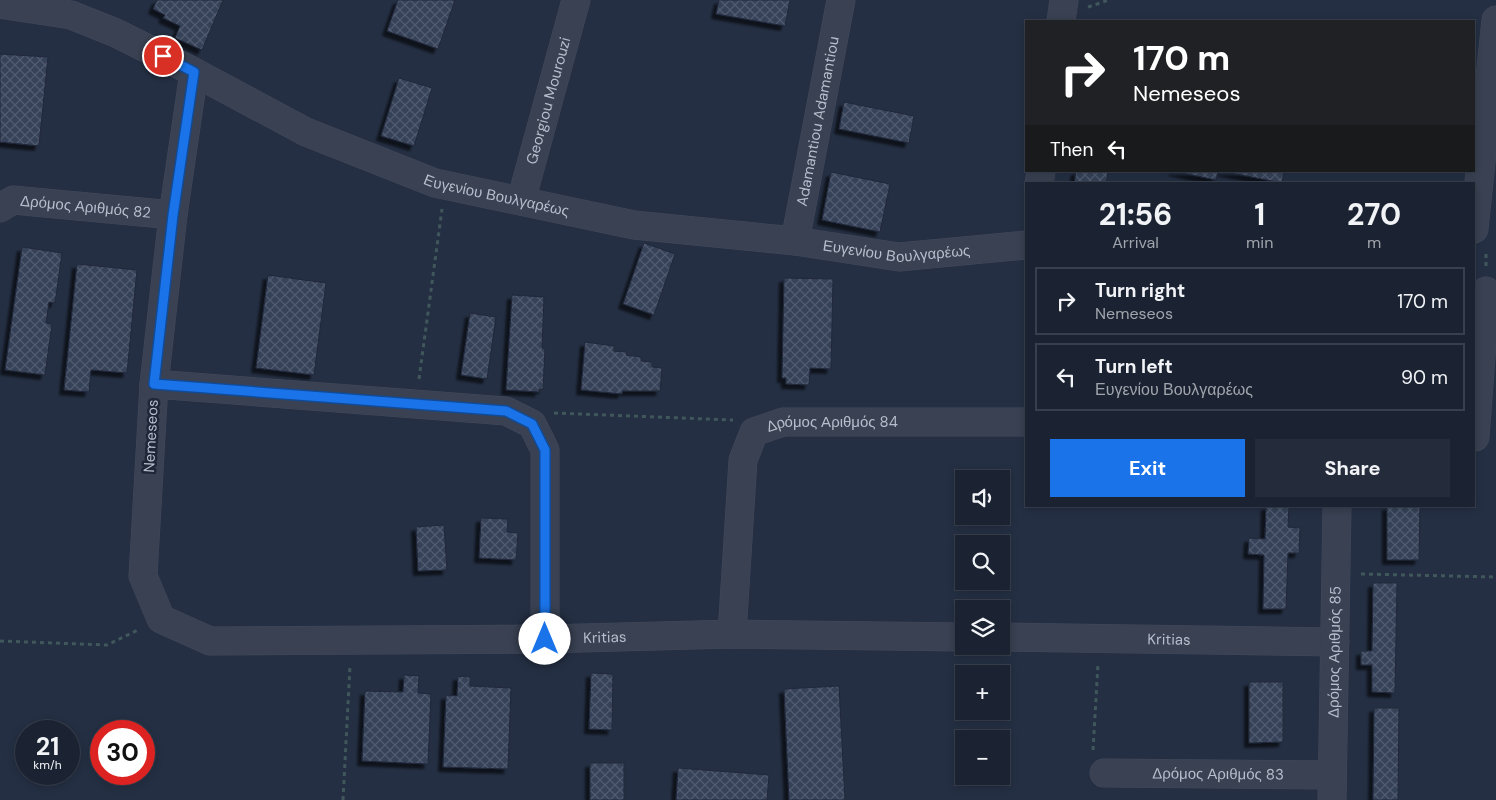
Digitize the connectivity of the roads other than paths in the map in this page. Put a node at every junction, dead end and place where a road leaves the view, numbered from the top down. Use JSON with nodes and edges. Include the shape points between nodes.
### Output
{"nodes":[{"id":1,"x":576,"y":0,"type":"edge"},
{"id":2,"x":841,"y":0,"type":"edge"},
{"id":3,"x":1064,"y":0,"type":"edge"},
{"id":4,"x":0,"y":4,"type":"edge"},
{"id":5,"x":1061,"y":20,"type":"edge"},
{"id":6,"x":1496,"y":20,"type":"edge"},
{"id":7,"x":194,"y":72,"type":"junction"},
{"id":8,"x":521,"y":201,"type":"junction"},
{"id":9,"x":0,"y":208,"type":"edge"},
{"id":10,"x":173,"y":215,"type":"junction"},
{"id":11,"x":1482,"y":230,"type":"edge"},
{"id":12,"x":795,"y":241,"type":"junction"},
{"id":13,"x":1025,"y":244,"type":"edge"},
{"id":14,"x":1486,"y":291,"type":"road end"},
{"id":15,"x":154,"y":384,"type":"junction"},
{"id":16,"x":1025,"y":422,"type":"edge"},
{"id":17,"x":1482,"y":438,"type":"edge"},
{"id":18,"x":1336,"y":507,"type":"edge"},
{"id":19,"x":161,"y":619,"type":"joint"},
{"id":20,"x":732,"y":634,"type":"junction"},
{"id":21,"x":955,"y":637,"type":"edge"},
{"id":22,"x":1010,"y":637,"type":"edge"},
{"id":23,"x":545,"y":639,"type":"junction"},
{"id":24,"x":1335,"y":642,"type":"junction"},
{"id":25,"x":1104,"y":773,"type":"road end"},
{"id":26,"x":1332,"y":788,"type":"edge"}],
"edges":[{"from":1,"to":8,"type":"street","name":"Georgiou Mourouzi"},
{"from":2,"to":12,"type":"street","name":"Adamantiou Adamantiou"},
{"from":3,"to":5,"type":"street"},
{"from":4,"to":7,"type":"street","name":"Ευγενίου Βουλγαρέως","via":[[71,15],[116,33]]},
{"from":6,"to":11,"type":"street"},
{"from":7,"to":8,"type":"street","name":"Ευγενίου Βουλγαρέως","via":[[306,132],[445,185]]},
{"from":7,"to":10,"type":"street","name":"Nemeseos"},
{"from":8,"to":12,"type":"street","name":"Ευγενίου Βουλγαρέως","via":[[634,225]]},
{"from":9,"to":10,"type":"street","name":"Δρόμος Αριθμός 82","via":[[13,200]]},
{"from":10,"to":15,"type":"street","name":"Nemeseos"},
{"from":12,"to":13,"type":"street","name":"Ευγενίου Βουλγαρέως","via":[[899,257]]},
{"from":14,"to":17,"type":"street"},
{"from":15,"to":19,"type":"street","name":"Nemeseos","via":[[143,576]]},
{"from":15,"to":23,"type":"street","via":[[506,411],[532,424],[545,450]]},
{"from":16,"to":20,"type":"street","name":"Δρόμος Αριθμός 84","via":[[783,422],[754,432],[743,460]]},
{"from":18,"to":24,"type":"street","name":"Δρόμος Αριθμός 85"},
{"from":19,"to":23,"type":"street","name":"Kritias","via":[[210,641]]},
{"from":20,"to":21,"type":"street","name":"Kritias"},
{"from":20,"to":23,"type":"street","name":"Kritias"},
{"from":22,"to":24,"type":"street","name":"Kritias"},
{"from":24,"to":26,"type":"street","name":"Δρόμος Αριθμός 85"},
{"from":25,"to":26,"type":"street","name":"Δρόμος Αριθμός 83"}]}
